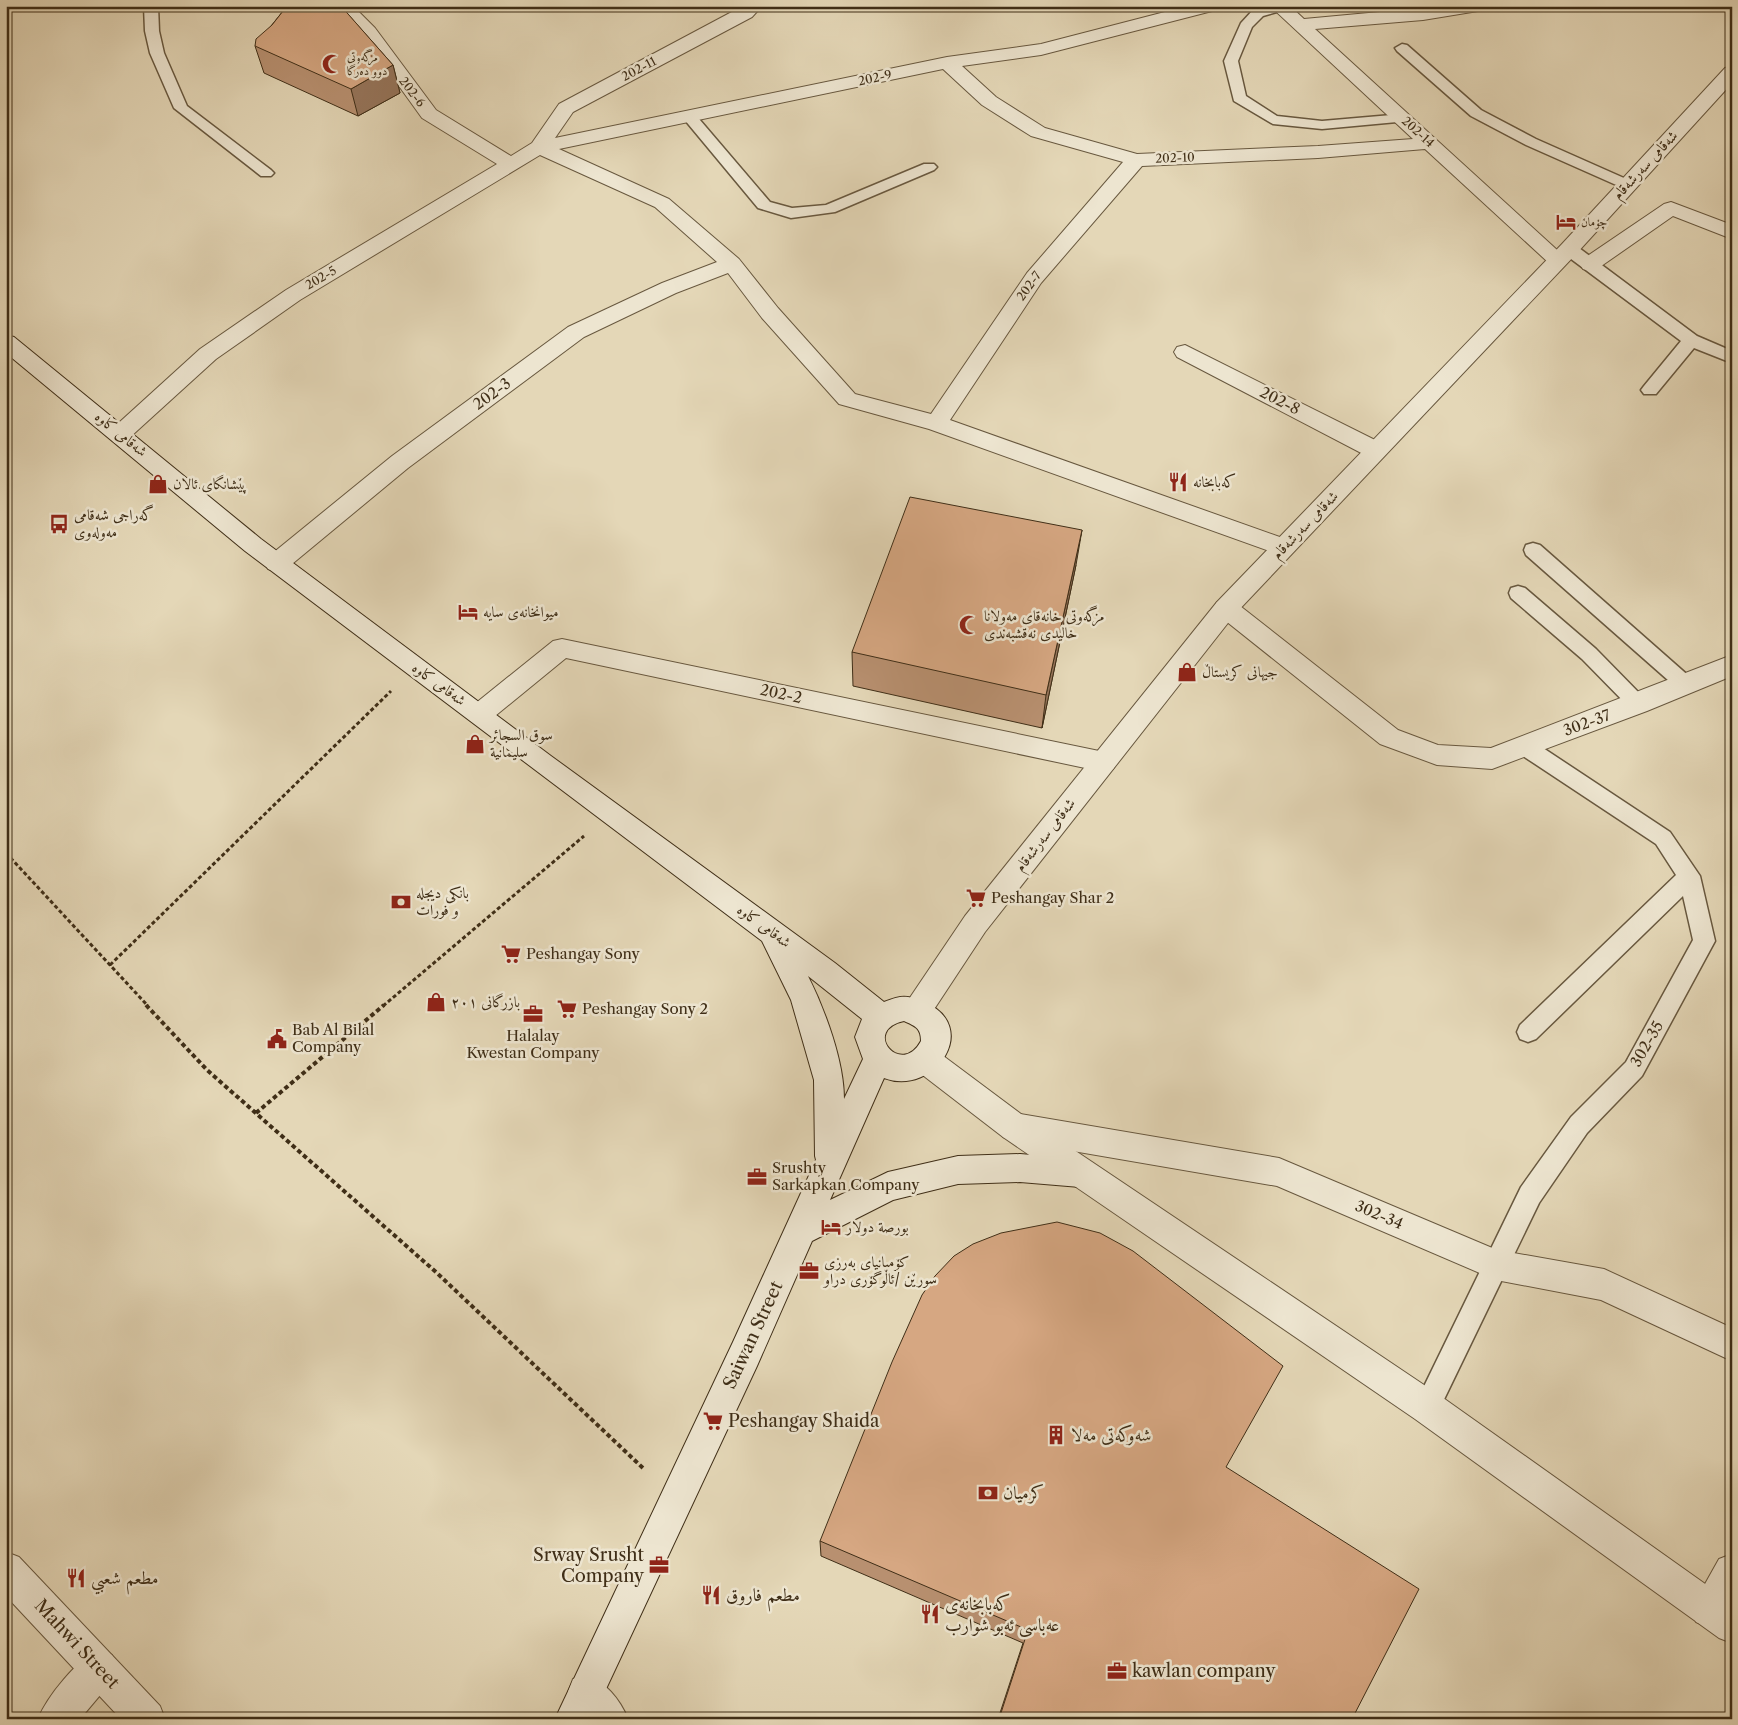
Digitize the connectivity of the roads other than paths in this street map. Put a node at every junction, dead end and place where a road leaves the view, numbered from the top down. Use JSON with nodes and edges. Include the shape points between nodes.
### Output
{"nodes":[{"id":1,"x":151,"y":6,"type":"edge"},
{"id":2,"x":328,"y":6,"type":"edge"},
{"id":3,"x":753,"y":6,"type":"edge"},
{"id":4,"x":1210,"y":6,"type":"edge"},
{"id":5,"x":1279,"y":6,"type":"edge"},
{"id":6,"x":1478,"y":6,"type":"edge"},
{"id":7,"x":1438,"y":10,"type":"edge"},
{"id":8,"x":1299,"y":24,"type":"junction"},
{"id":9,"x":1402,"y":48,"type":"dead end"},
{"id":10,"x":946,"y":63,"type":"junction"},
{"id":11,"x":1732,"y":72,"type":"edge"},
{"id":12,"x":689,"y":116,"type":"junction"},
{"id":13,"x":1403,"y":118,"type":"junction"},
{"id":14,"x":1431,"y":144,"type":"junction"},
{"id":15,"x":539,"y":147,"type":"junction"},
{"id":16,"x":1136,"y":160,"type":"junction"},
{"id":17,"x":511,"y":164,"type":"junction"},
{"id":18,"x":929,"y":167,"type":"dead end"},
{"id":19,"x":266,"y":173,"type":"dead end"},
{"id":20,"x":1628,"y":185,"type":"junction"},
{"id":21,"x":1732,"y":233,"type":"edge"},
{"id":22,"x":1563,"y":254,"type":"junction"},
{"id":23,"x":732,"y":264,"type":"junction"},
{"id":24,"x":1590,"y":264,"type":"junction"},
{"id":25,"x":1691,"y":340,"type":"junction"},
{"id":26,"x":6,"y":342,"type":"edge"},
{"id":27,"x":1185,"y":352,"type":"dead end"},
{"id":28,"x":1732,"y":358,"type":"edge"},
{"id":29,"x":1650,"y":390,"type":"dead end"},
{"id":30,"x":936,"y":423,"type":"junction"},
{"id":31,"x":120,"y":434,"type":"junction"},
{"id":32,"x":1375,"y":450,"type":"junction"},
{"id":33,"x":1283,"y":547,"type":"junction"},
{"id":34,"x":1533,"y":550,"type":"dead end"},
{"id":35,"x":277,"y":563,"type":"junction"},
{"id":36,"x":1518,"y":593,"type":"dead end"},
{"id":37,"x":1226,"y":608,"type":"junction"},
{"id":38,"x":1732,"y":665,"type":"edge"},
{"id":39,"x":1684,"y":683,"type":"junction"},
{"id":40,"x":1638,"y":704,"type":"junction"},
{"id":41,"x":480,"y":714,"type":"junction"},
{"id":42,"x":1524,"y":746,"type":"junction"},
{"id":43,"x":1104,"y":762,"type":"junction"},
{"id":44,"x":1689,"y":876,"type":"junction"},
{"id":45,"x":771,"y":931,"type":"junction"},
{"id":46,"x":917,"y":1011,"type":"junction"},
{"id":47,"x":880,"y":1016,"type":"junction"},
{"id":48,"x":1528,"y":1032,"type":"dead end"},
{"id":49,"x":878,"y":1058,"type":"junction"},
{"id":50,"x":927,"y":1061,"type":"junction"},
{"id":51,"x":1014,"y":1128,"type":"junction"},
{"id":52,"x":830,"y":1165,"type":"junction"},
{"id":53,"x":1080,"y":1173,"type":"junction"},
{"id":54,"x":801,"y":1230,"type":"junction"},
{"id":55,"x":1496,"y":1265,"type":"junction"},
{"id":56,"x":1732,"y":1344,"type":"edge"},
{"id":57,"x":1427,"y":1407,"type":"junction"},
{"id":58,"x":6,"y":1570,"type":"edge"},
{"id":59,"x":1732,"y":1572,"type":"edge"},
{"id":60,"x":1720,"y":1617,"type":"edge"},
{"id":61,"x":99,"y":1668,"type":"junction"},
{"id":62,"x":579,"y":1706,"type":"edge"},
{"id":63,"x":56,"y":1719,"type":"edge"},
{"id":64,"x":147,"y":1719,"type":"edge"},
{"id":65,"x":610,"y":1719,"type":"edge"}],
"edges":[{"from":1,"to":19,"type":"lane","via":[[152,31],[158,53],[181,108]]},
{"from":2,"to":17,"type":"street","name":"202-6","via":[[352,15],[368,32],[428,114]]},
{"from":3,"to":15,"type":"street","name":"202-11","via":[[746,13],[566,108]]},
{"from":4,"to":10,"type":"street","name":"202-9","via":[[1041,49]]},
{"from":5,"to":8,"type":"street","name":"202-14"},
{"from":5,"to":13,"type":"lane","via":[[1258,13],[1246,26],[1231,60],[1239,98],[1273,120],[1322,125]]},
{"from":6,"to":7,"type":"street"},
{"from":7,"to":8,"type":"street"},
{"from":8,"to":13,"type":"street","name":"202-14"},
{"from":9,"to":20,"type":"lane","via":[[1476,113],[1531,142]]},
{"from":10,"to":12,"type":"street","name":"202-9"},
{"from":10,"to":16,"type":"street","name":"202-10","via":[[989,101],[1038,132]]},
{"from":11,"to":20,"type":"street","name":"شەقامی سەرشەقام"},
{"from":12,"to":15,"type":"street","name":"202-9"},
{"from":12,"to":18,"type":"lane","via":[[764,206],[791,213],[829,209]]},
{"from":13,"to":14,"type":"street","name":"202-14"},
{"from":14,"to":16,"type":"street","name":"202-10"},
{"from":14,"to":22,"type":"street","name":"202-14"},
{"from":15,"to":17,"type":"street","name":"202-5"},
{"from":15,"to":23,"type":"street","via":[[662,203]]},
{"from":16,"to":30,"type":"street","name":"202-7","via":[[1034,278]]},
{"from":17,"to":31,"type":"street","name":"202-5","via":[[293,295],[208,354]]},
{"from":20,"to":22,"type":"street","name":"شەقامی سەرشەقام"},
{"from":21,"to":24,"type":"street","via":[[1672,208]]},
{"from":22,"to":24,"type":"lane"},
{"from":22,"to":32,"type":"street","name":"شەقامی سەرشەقام"},
{"from":23,"to":30,"type":"street","via":[[770,313],[847,399]]},
{"from":23,"to":35,"type":"street","name":"202-3","via":[[669,288],[576,332],[400,462]]},
{"from":24,"to":25,"type":"lane"},
{"from":25,"to":28,"type":"lane"},
{"from":25,"to":29,"type":"lane"},
{"from":26,"to":31,"type":"street","name":"شەقامی کاوە"},
{"from":27,"to":32,"type":"street","name":"202-8"},
{"from":30,"to":33,"type":"street"},
{"from":31,"to":35,"type":"street","name":"شەقامی کاوە"},
{"from":32,"to":33,"type":"street","name":"شەقامی سەرشەقام"},
{"from":33,"to":37,"type":"street","name":"شەقامی سەرشەقام"},
{"from":34,"to":39,"type":"lane"},
{"from":35,"to":41,"type":"street","name":"شەقامی کاوە"},
{"from":36,"to":40,"type":"lane","via":[[1589,654]]},
{"from":37,"to":42,"type":"street","name":"302-37","via":[[1388,737],[1437,754],[1492,760]]},
{"from":37,"to":43,"type":"street","name":"شەقامی سەرشەقام"},
{"from":38,"to":39,"type":"street","name":"302-37"},
{"from":39,"to":40,"type":"street","name":"302-37"},
{"from":40,"to":42,"type":"street","name":"302-37"},
{"from":41,"to":43,"type":"street","name":"202-2","via":[[562,648]]},
{"from":41,"to":45,"type":"street","name":"شەقامی کاوە"},
{"from":42,"to":44,"type":"lane","name":"302-35","via":[[1663,838]]},
{"from":43,"to":46,"type":"street","name":"شەقامی سەرشەقام","via":[[975,924]]},
{"from":44,"to":48,"type":"lane"},
{"from":44,"to":55,"type":"lane","name":"302-35","via":[[1704,941],[1634,1069],[1578,1125],[1530,1195]]},
{"from":45,"to":47,"type":"street","name":"شەقامی کاوە"},
{"from":45,"to":52,"type":"street","via":[[805,998],[829,1080]]},
{"from":46,"to":47,"type":"street","via":[[904,1008]]},
{"from":46,"to":50,"type":"street","via":[[935,1028],[937,1040]]},
{"from":47,"to":49,"type":"street","via":[[869,1037]]},
{"from":49,"to":50,"type":"street","via":[[888,1066],[902,1069]]},
{"from":49,"to":52,"type":"street","name":"Saiwan Street"},
{"from":50,"to":51,"type":"street"},
{"from":51,"to":53,"type":"street"},
{"from":51,"to":55,"type":"street","name":"302-34","via":[[1279,1172]]},
{"from":52,"to":54,"type":"street","name":"Saiwan Street"},
{"from":53,"to":54,"type":"street","via":[[1020,1168],[958,1170],[888,1187]]},
{"from":53,"to":57,"type":"street"},
{"from":54,"to":62,"type":"street","name":"Saiwan Street"},
{"from":55,"to":56,"type":"street","name":"302-34","via":[[1604,1285]]},
{"from":55,"to":57,"type":"lane","name":"302-35"},
{"from":57,"to":60,"type":"street"},
{"from":58,"to":61,"type":"street","name":"Mahwi Street"},
{"from":59,"to":60,"type":"street"},
{"from":61,"to":63,"type":"street"},
{"from":61,"to":64,"type":"street","name":"Mahwi Street"},
{"from":62,"to":65,"type":"street"}]}
